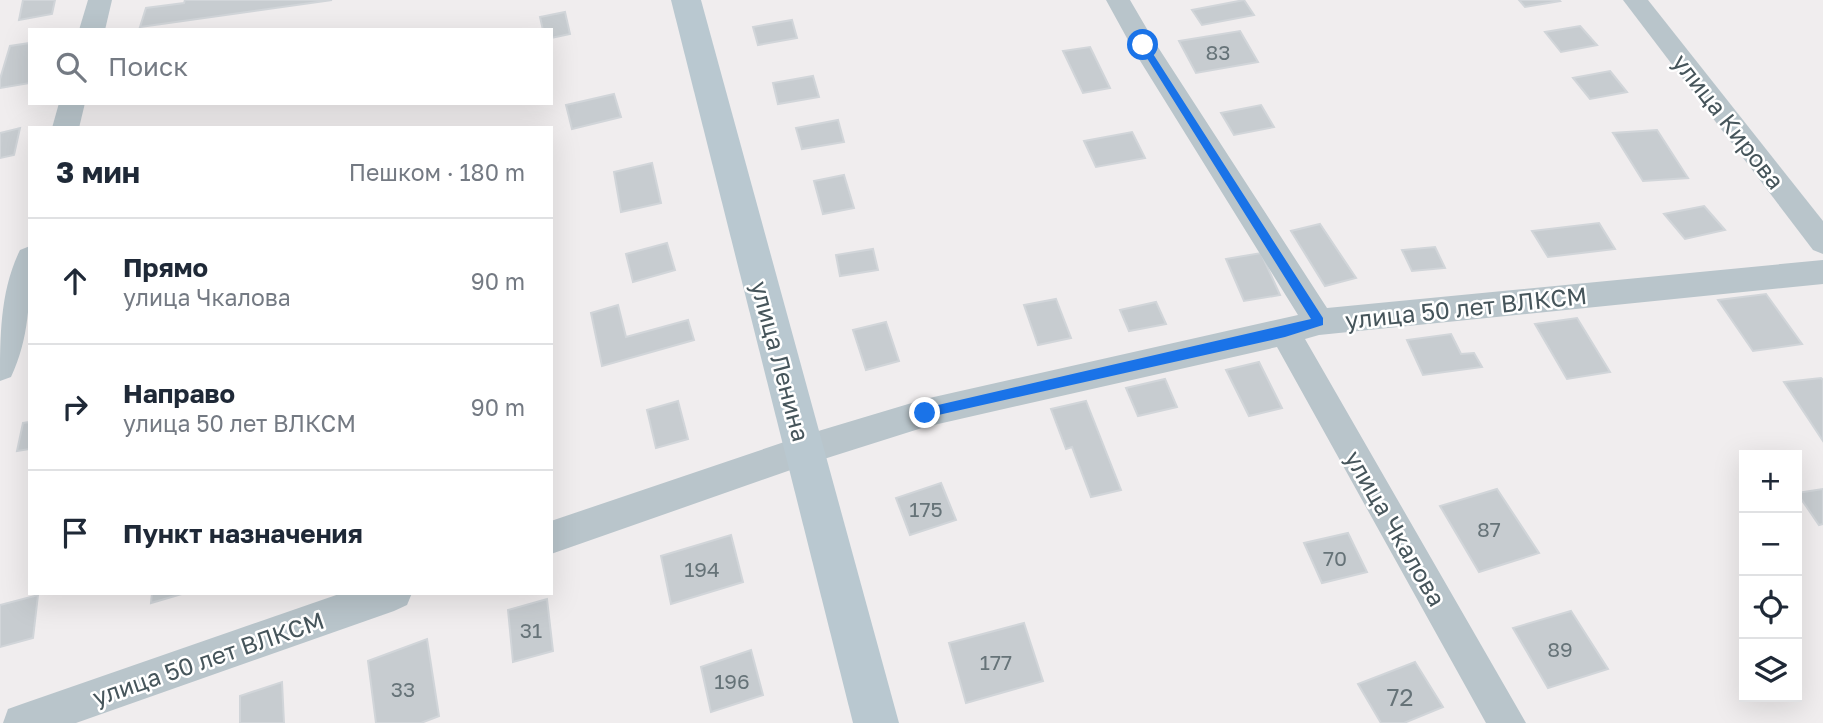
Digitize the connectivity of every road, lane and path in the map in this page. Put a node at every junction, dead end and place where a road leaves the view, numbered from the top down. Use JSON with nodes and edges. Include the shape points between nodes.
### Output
{"nodes":[{"id":1,"x":100,"y":0,"type":"edge"},
{"id":2,"x":686,"y":0,"type":"edge"},
{"id":3,"x":1118,"y":0,"type":"edge"},
{"id":4,"x":1635,"y":0,"type":"edge"},
{"id":5,"x":93,"y":28,"type":"edge"},
{"id":6,"x":71,"y":105,"type":"edge"},
{"id":7,"x":66,"y":126,"type":"edge"},
{"id":8,"x":1823,"y":242,"type":"edge"},
{"id":9,"x":28,"y":265,"type":"edge"},
{"id":10,"x":1823,"y":272,"type":"edge"},
{"id":11,"x":1319,"y":322,"type":"junction"},
{"id":12,"x":1285,"y":332,"type":"junction"},
{"id":13,"x":0,"y":367,"type":"edge"},
{"id":14,"x":805,"y":450,"type":"junction"},
{"id":15,"x":553,"y":537,"type":"edge"},
{"id":16,"x":388,"y":595,"type":"edge"},
{"id":17,"x":22,"y":723,"type":"edge"},
{"id":18,"x":876,"y":723,"type":"edge"},
{"id":19,"x":1507,"y":723,"type":"edge"}],
"edges":[{"from":1,"to":5,"type":"street"},
{"from":2,"to":14,"type":"main road","name":"улица Ленина"},
{"from":3,"to":11,"type":"street"},
{"from":4,"to":8,"type":"street","name":"улица Кирова"},
{"from":6,"to":7,"type":"street"},
{"from":9,"to":13,"type":"street"},
{"from":10,"to":11,"type":"street","name":"улица 50 лет ВЛКСМ"},
{"from":11,"to":12,"type":"street","name":"улица 50 лет ВЛКСМ"},
{"from":12,"to":14,"type":"street","name":"улица 50 лет ВЛКСМ","via":[[925,413]]},
{"from":12,"to":19,"type":"street","name":"улица Чкалова"},
{"from":14,"to":15,"type":"street","name":"улица 50 лет ВЛКСМ"},
{"from":14,"to":18,"type":"main road","name":"улица Ленина"},
{"from":16,"to":17,"type":"street","name":"улица 50 лет ВЛКСМ"}]}
